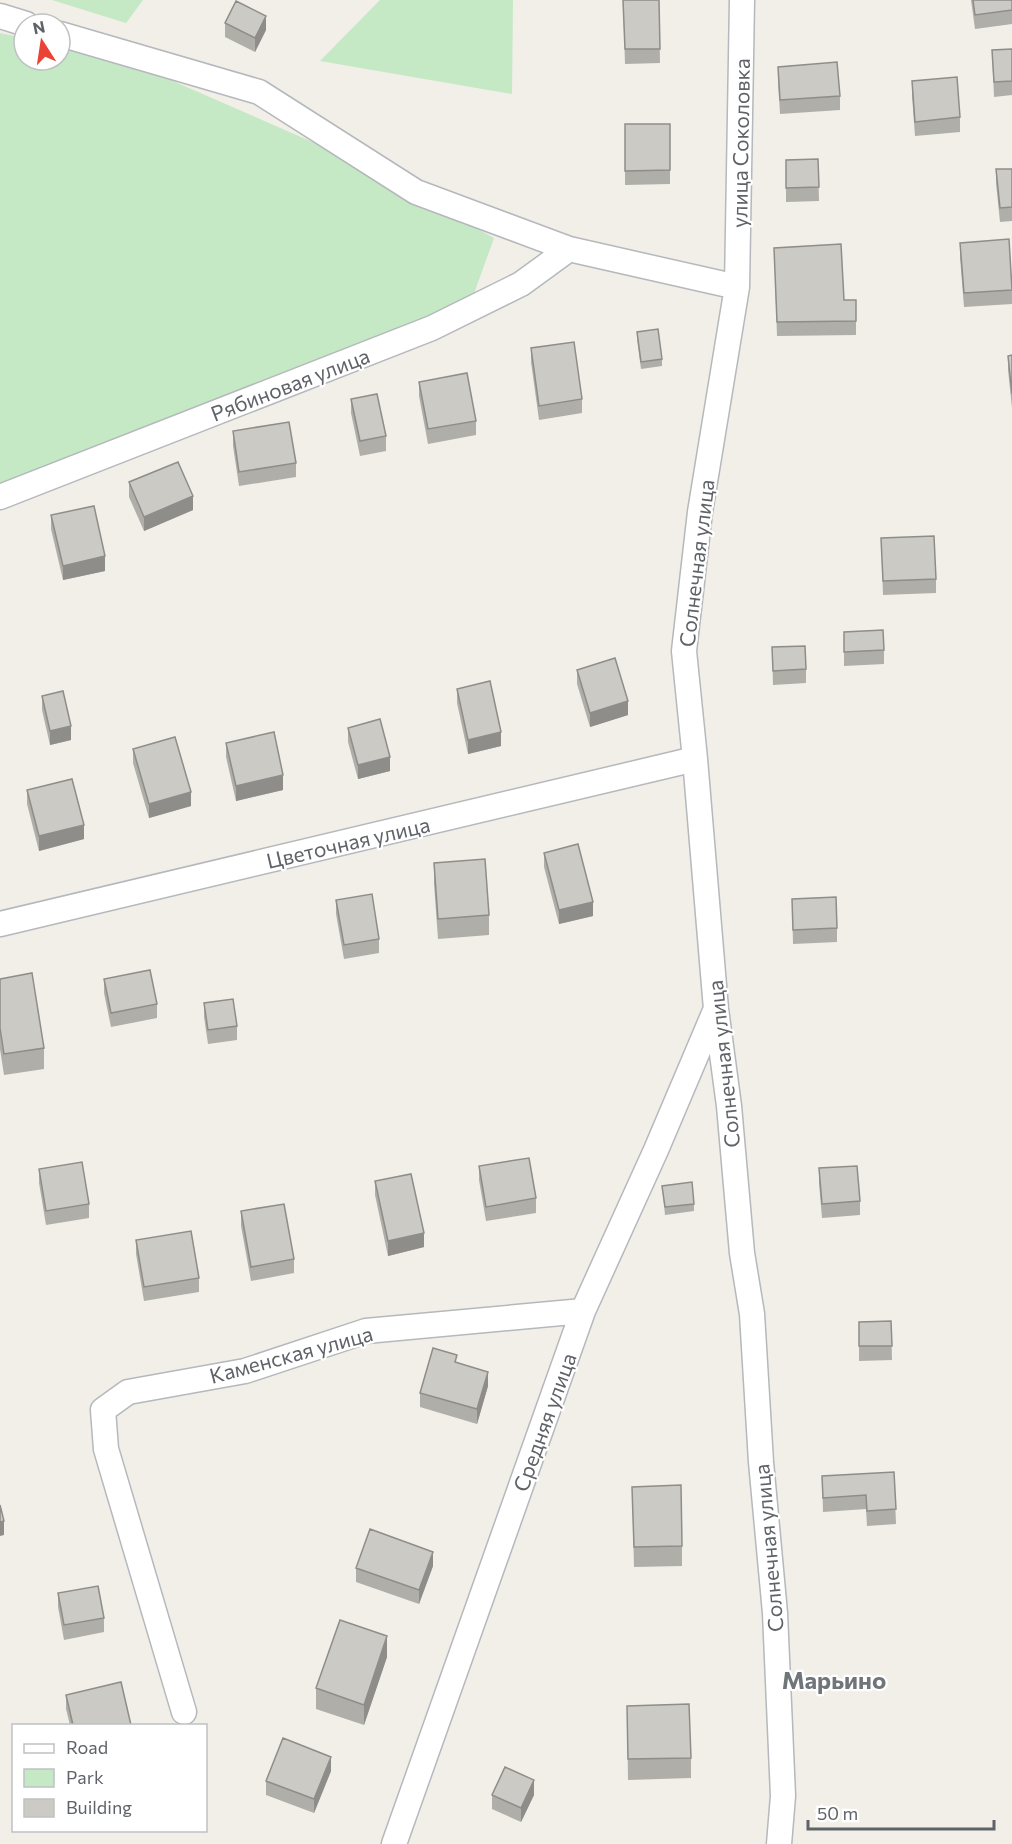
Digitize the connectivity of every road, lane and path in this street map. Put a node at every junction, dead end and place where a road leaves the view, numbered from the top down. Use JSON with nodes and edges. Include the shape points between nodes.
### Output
{"nodes":[{"id":1,"x":742,"y":0,"type":"edge"},
{"id":2,"x":72,"y":37,"type":"edge"},
{"id":3,"x":569,"y":249,"type":"junction"},
{"id":4,"x":737,"y":287,"type":"junction"},
{"id":5,"x":0,"y":497,"type":"edge"},
{"id":6,"x":695,"y":759,"type":"junction"},
{"id":7,"x":0,"y":924,"type":"edge"},
{"id":8,"x":716,"y":1009,"type":"junction"},
{"id":9,"x":583,"y":1311,"type":"junction"},
{"id":10,"x":184,"y":1712,"type":"dead end"},
{"id":11,"x":394,"y":1844,"type":"edge"},
{"id":12,"x":779,"y":1844,"type":"edge"}],
"edges":[{"from":1,"to":4,"type":"street","name":"улица Соколовка"},
{"from":2,"to":3,"type":"street","via":[[259,92],[416,192]]},
{"from":3,"to":4,"type":"street"},
{"from":3,"to":5,"type":"street","name":"Рябиновая улица","via":[[521,284],[432,328]]},
{"from":4,"to":6,"type":"street","name":"Солнечная улица","via":[[700,512],[684,651]]},
{"from":6,"to":7,"type":"street","name":"Цветочная улица"},
{"from":6,"to":8,"type":"street","name":"Солнечная улица"},
{"from":8,"to":9,"type":"street","name":"Средняя улица"},
{"from":8,"to":12,"type":"street","name":"Солнечная улица","via":[[742,1252],[753,1314],[776,1624],[783,1796]]},
{"from":9,"to":10,"type":"street","name":"Каменская улица","via":[[366,1331],[245,1371],[128,1392],[103,1410],[106,1449]]},
{"from":9,"to":11,"type":"street","name":"Средняя улица"}]}
